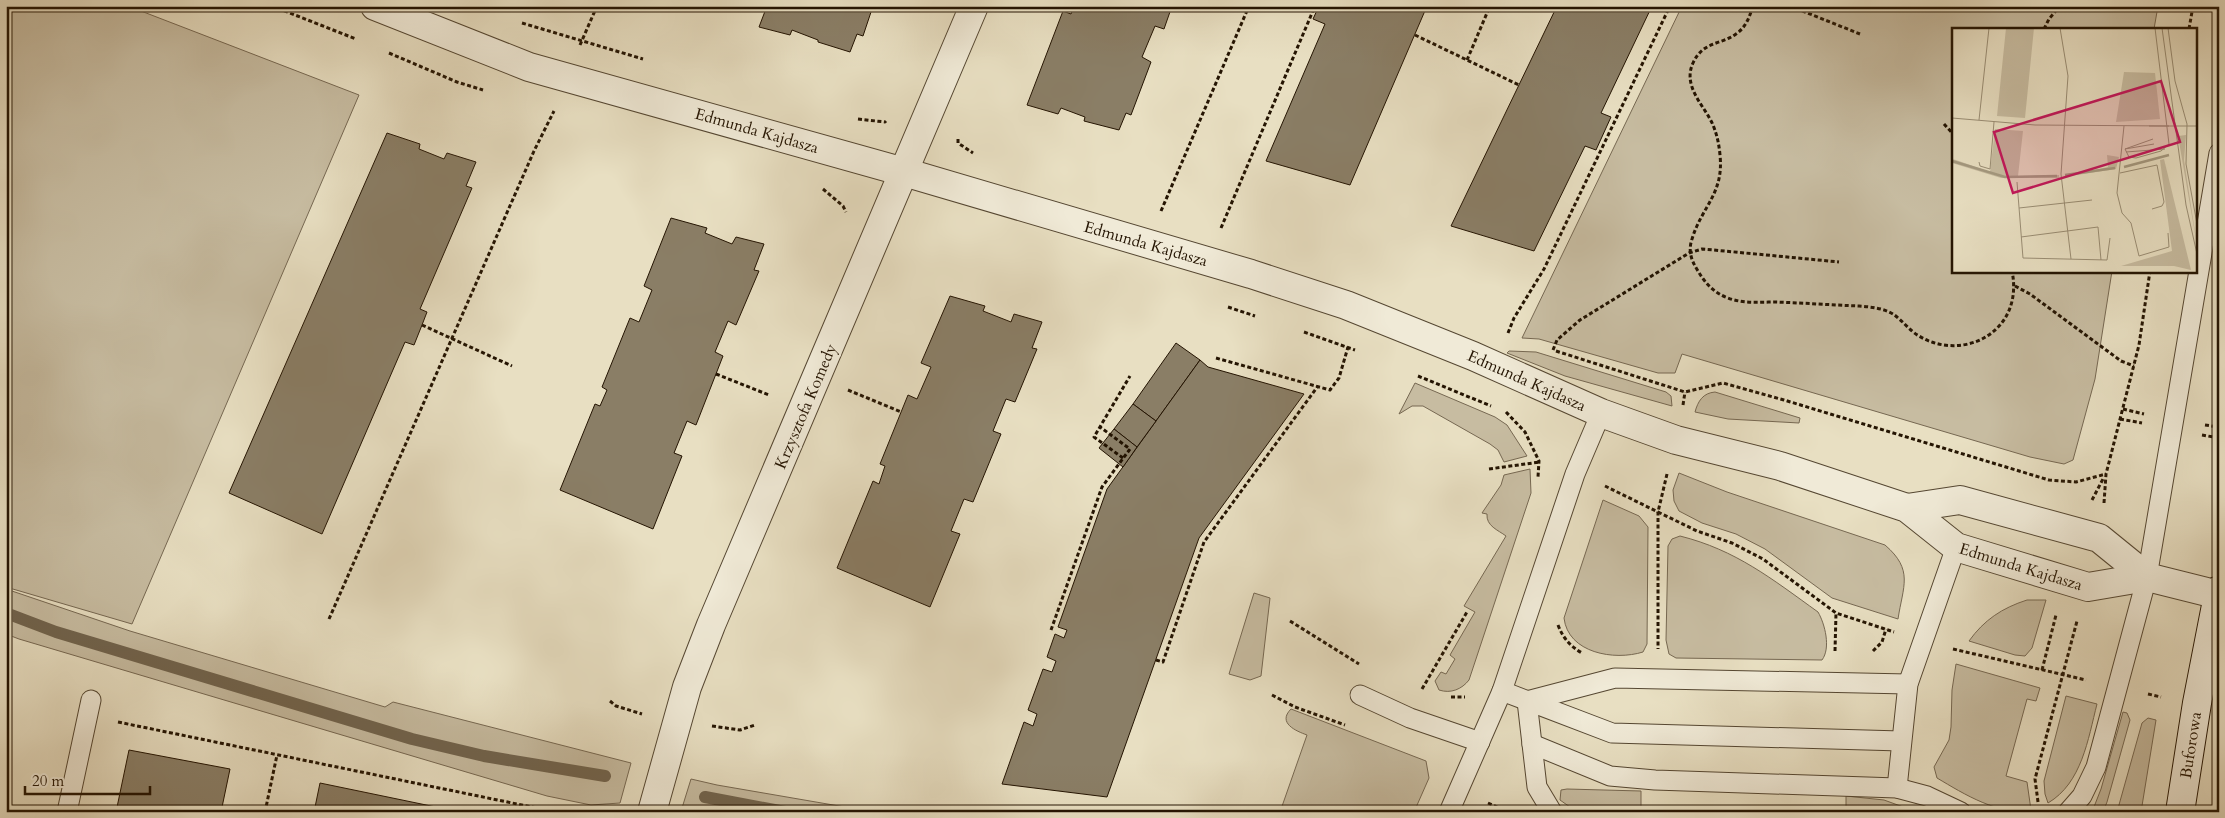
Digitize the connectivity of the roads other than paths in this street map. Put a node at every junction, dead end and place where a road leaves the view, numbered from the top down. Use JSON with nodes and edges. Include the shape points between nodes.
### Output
{"nodes":[{"id":1,"x":375,"y":6,"type":"edge"},
{"id":2,"x":974,"y":6,"type":"edge"},
{"id":3,"x":2219,"y":153,"type":"edge"},
{"id":4,"x":904,"y":172,"type":"junction"},
{"id":5,"x":1601,"y":413,"type":"junction"},
{"id":6,"x":1907,"y":508,"type":"junction"},
{"id":7,"x":1956,"y":547,"type":"junction"},
{"id":8,"x":2148,"y":578,"type":"junction"},
{"id":9,"x":2218,"y":593,"type":"edge"},
{"id":10,"x":1908,"y":684,"type":"junction"},
{"id":11,"x":1502,"y":691,"type":"junction"},
{"id":12,"x":1360,"y":695,"type":"dead end"},
{"id":13,"x":1528,"y":701,"type":"junction"},
{"id":14,"x":90,"y":708,"type":"road end"},
{"id":15,"x":1901,"y":741,"type":"junction"},
{"id":16,"x":1480,"y":742,"type":"junction"},
{"id":17,"x":1532,"y":744,"type":"junction"},
{"id":18,"x":1897,"y":788,"type":"junction"},
{"id":19,"x":67,"y":812,"type":"edge"},
{"id":20,"x":652,"y":812,"type":"edge"},
{"id":21,"x":1449,"y":812,"type":"edge"},
{"id":22,"x":1552,"y":812,"type":"edge"},
{"id":23,"x":1960,"y":812,"type":"edge"},
{"id":24,"x":2068,"y":812,"type":"edge"},
{"id":25,"x":2180,"y":812,"type":"edge"}],
"edges":[{"from":1,"to":4,"type":"street","name":"Edmunda Kajdasza","via":[[530,67]]},
{"from":2,"to":4,"type":"street","name":"Krzysztofa Komedy"},
{"from":3,"to":8,"type":"lane"},
{"from":4,"to":5,"type":"street","name":"Edmunda Kajdasza","via":[[1346,305],[1473,356]]},
{"from":4,"to":20,"type":"street","name":"Krzysztofa Komedy","via":[[687,686]]},
{"from":5,"to":6,"type":"street","name":"Edmunda Kajdasza","via":[[1676,440],[1780,466]]},
{"from":5,"to":11,"type":"lane","via":[[1575,474]]},
{"from":6,"to":7,"type":"street","name":"Edmunda Kajdasza"},
{"from":6,"to":8,"type":"street","name":"Edmunda Kajdasza","via":[[1960,500],[2099,538]]},
{"from":7,"to":8,"type":"street","name":"Edmunda Kajdasza","via":[[2088,587]]},
{"from":7,"to":10,"type":"lane"},
{"from":8,"to":9,"type":"street","name":"Edmunda Kajdasza"},
{"from":8,"to":24,"type":"lane","via":[[2096,767],[2082,796]]},
{"from":9,"to":25,"type":"street","name":"Buforowa"},
{"from":10,"to":13,"type":"lane","via":[[1614,678]]},
{"from":10,"to":15,"type":"lane"},
{"from":11,"to":13,"type":"lane"},
{"from":11,"to":16,"type":"lane"},
{"from":12,"to":16,"type":"lane","via":[[1410,718]]},
{"from":13,"to":15,"type":"lane","via":[[1612,733]]},
{"from":13,"to":17,"type":"lane"},
{"from":14,"to":19,"type":"lane"},
{"from":15,"to":18,"type":"lane"},
{"from":16,"to":21,"type":"lane"},
{"from":17,"to":18,"type":"lane","via":[[1610,776]]},
{"from":17,"to":22,"type":"lane","via":[[1537,786]]},
{"from":18,"to":23,"type":"lane","via":[[1927,796]]}]}
